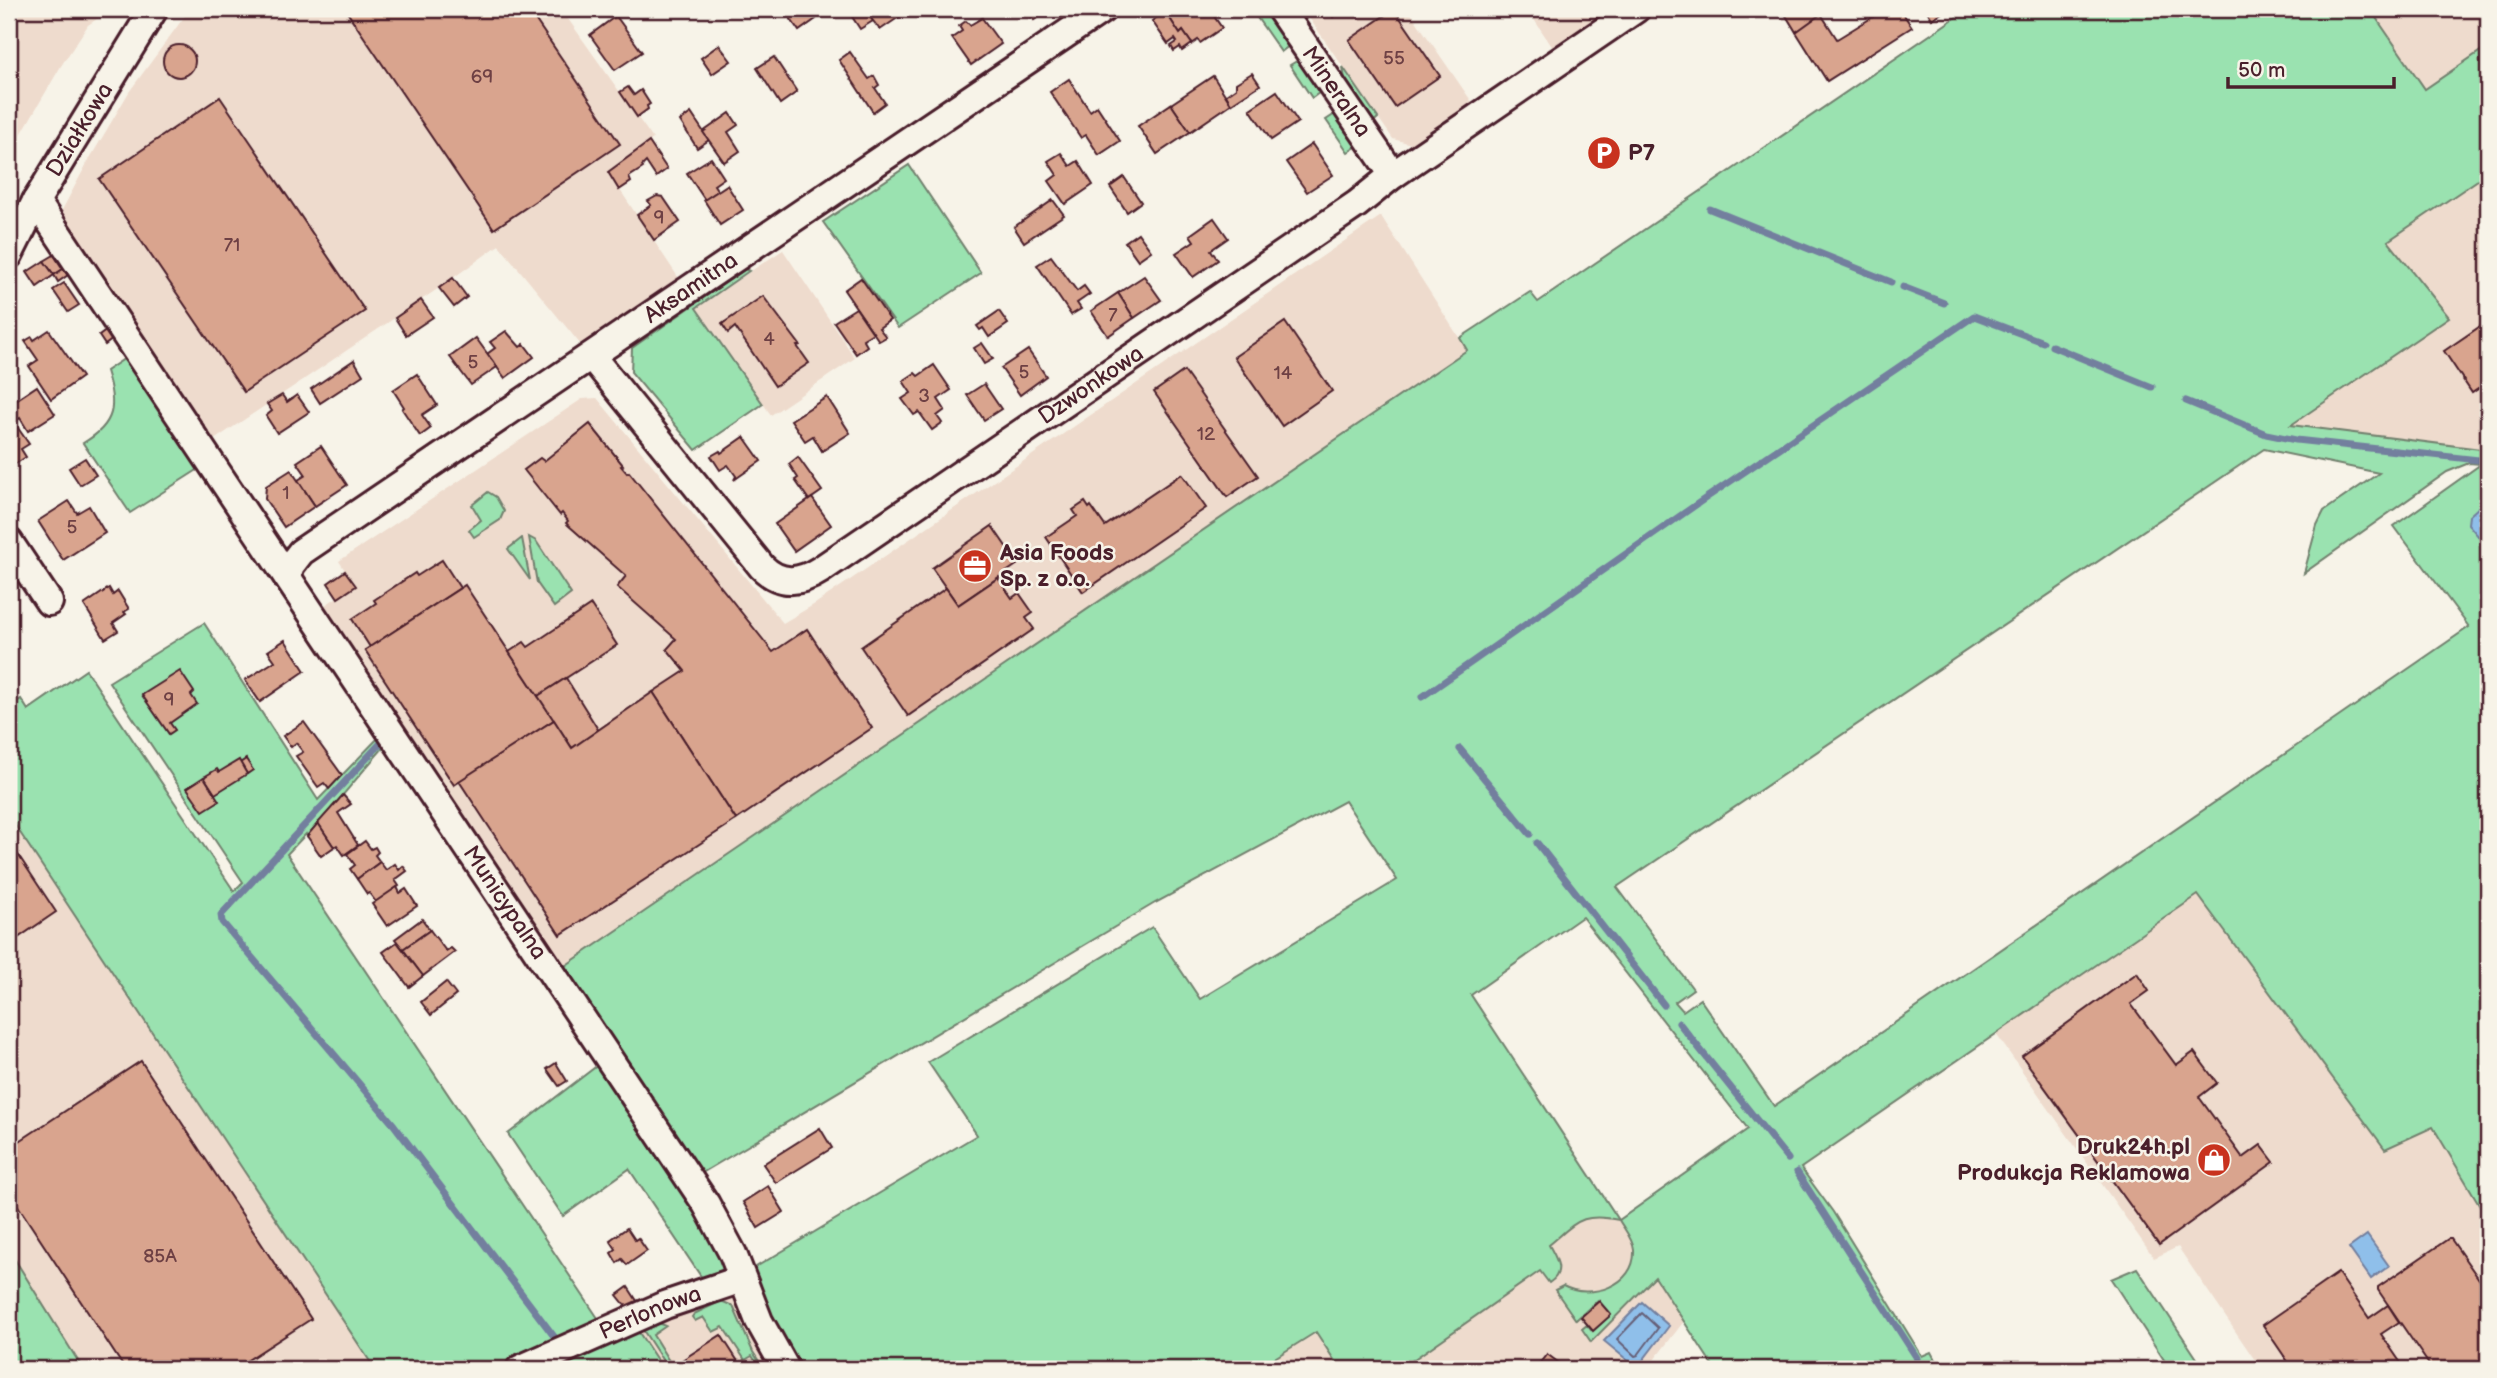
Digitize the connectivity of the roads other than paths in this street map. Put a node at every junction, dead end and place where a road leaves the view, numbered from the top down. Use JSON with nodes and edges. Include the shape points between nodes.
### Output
{"nodes":[{"id":1,"x":154,"y":9,"type":"edge"},
{"id":2,"x":1102,"y":9,"type":"edge"},
{"id":3,"x":1280,"y":9,"type":"edge"},
{"id":4,"x":1636,"y":9,"type":"edge"},
{"id":5,"x":1393,"y":175,"type":"junction"},
{"id":6,"x":36,"y":201,"type":"junction"},
{"id":7,"x":9,"y":255,"type":"edge"},
{"id":8,"x":592,"y":357,"type":"junction"},
{"id":9,"x":9,"y":542,"type":"edge"},
{"id":10,"x":287,"y":576,"type":"junction"},
{"id":11,"x":49,"y":602,"type":"dead end"},
{"id":12,"x":742,"y":1279,"type":"junction"},
{"id":13,"x":520,"y":1369,"type":"edge"},
{"id":14,"x":786,"y":1369,"type":"edge"}],
"edges":[{"from":1,"to":6,"type":"street","name":"Działkowa"},
{"from":2,"to":8,"type":"street","name":"Aksamitna"},
{"from":3,"to":5,"type":"street","name":"Mineralna"},
{"from":4,"to":5,"type":"street","name":"Dzwonkowa"},
{"from":5,"to":8,"type":"street","name":"Dzwonkowa","via":[[1357,204],[803,580],[782,580],[762,567]]},
{"from":6,"to":7,"type":"street","name":"Działkowa"},
{"from":6,"to":10,"type":"street","name":"Municypalna"},
{"from":8,"to":10,"type":"street","name":"Aksamitna","via":[[301,552]]},
{"from":9,"to":11,"type":"street"},
{"from":10,"to":12,"type":"street","name":"Municypalna","via":[[706,1204]]},
{"from":12,"to":13,"type":"street","name":"Perlonowa","via":[[665,1304]]},
{"from":12,"to":14,"type":"street","name":"Municypalna"}]}
